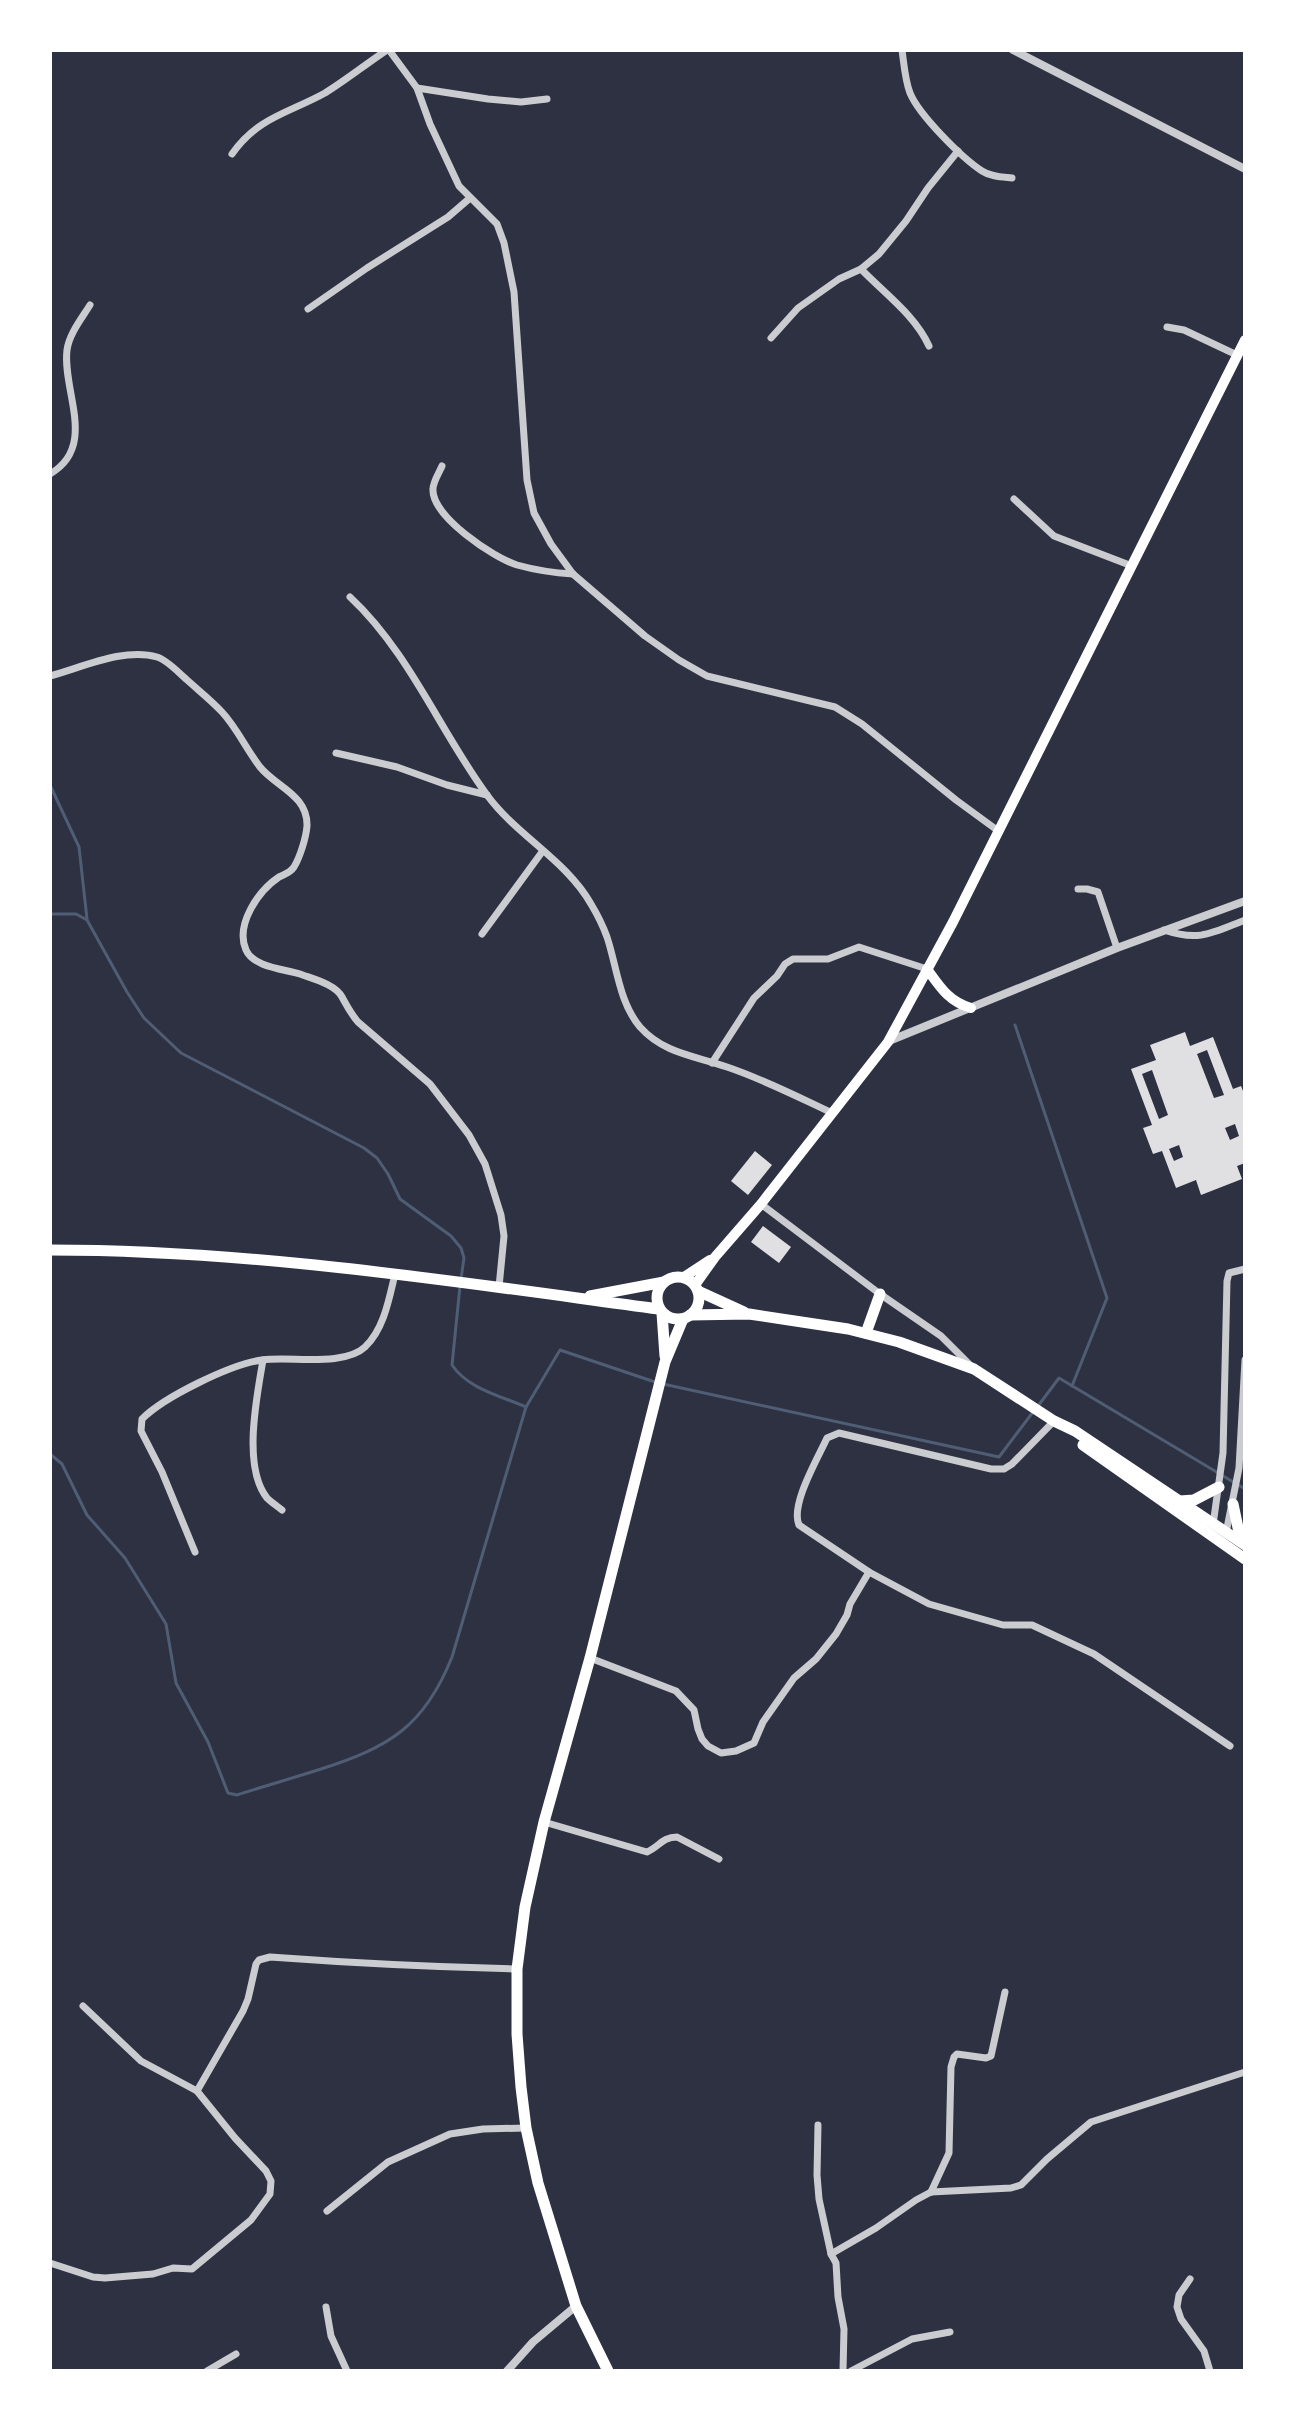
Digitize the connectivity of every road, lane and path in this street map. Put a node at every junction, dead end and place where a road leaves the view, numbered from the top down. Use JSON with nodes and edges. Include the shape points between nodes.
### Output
{"nodes":[{"id":1,"x":388,"y":50,"type":"edge"},
{"id":2,"x":902,"y":50,"type":"edge"},
{"id":3,"x":1013,"y":50,"type":"edge"},
{"id":4,"x":417,"y":88,"type":"junction"},
{"id":5,"x":547,"y":99,"type":"dead end"},
{"id":6,"x":958,"y":151,"type":"junction"},
{"id":7,"x":232,"y":154,"type":"dead end"},
{"id":8,"x":1245,"y":169,"type":"edge"},
{"id":9,"x":1012,"y":178,"type":"dead end"},
{"id":10,"x":470,"y":198,"type":"junction"},
{"id":11,"x":861,"y":269,"type":"junction"},
{"id":12,"x":90,"y":305,"type":"dead end"},
{"id":13,"x":308,"y":309,"type":"dead end"},
{"id":14,"x":1167,"y":327,"type":"dead end"},
{"id":15,"x":771,"y":338,"type":"dead end"},
{"id":16,"x":1245,"y":340,"type":"edge"},
{"id":17,"x":929,"y":346,"type":"dead end"},
{"id":18,"x":1237,"y":355,"type":"junction"},
{"id":19,"x":442,"y":466,"type":"dead end"},
{"id":20,"x":50,"y":474,"type":"edge"},
{"id":21,"x":1014,"y":499,"type":"dead end"},
{"id":22,"x":1132,"y":566,"type":"junction"},
{"id":23,"x":573,"y":574,"type":"junction"},
{"id":24,"x":350,"y":597,"type":"dead end"},
{"id":25,"x":50,"y":676,"type":"edge"},
{"id":26,"x":336,"y":753,"type":"dead end"},
{"id":27,"x":487,"y":795,"type":"junction"},
{"id":28,"x":997,"y":830,"type":"junction"},
{"id":29,"x":542,"y":852,"type":"junction"},
{"id":30,"x":1078,"y":889,"type":"dead end"},
{"id":31,"x":1245,"y":901,"type":"edge"},
{"id":32,"x":1245,"y":920,"type":"edge"},
{"id":33,"x":1164,"y":930,"type":"junction"},
{"id":34,"x":482,"y":934,"type":"dead end"},
{"id":35,"x":1117,"y":948,"type":"junction"},
{"id":36,"x":927,"y":969,"type":"junction"},
{"id":37,"x":971,"y":1008,"type":"junction"},
{"id":38,"x":888,"y":1042,"type":"junction"},
{"id":39,"x":712,"y":1063,"type":"junction"},
{"id":40,"x":832,"y":1113,"type":"junction"},
{"id":41,"x":761,"y":1204,"type":"junction"},
{"id":42,"x":50,"y":1250,"type":"edge"},
{"id":43,"x":715,"y":1257,"type":"junction"},
{"id":44,"x":1245,"y":1269,"type":"edge"},
{"id":45,"x":395,"y":1274,"type":"junction"},
{"id":46,"x":684,"y":1277,"type":"junction"},
{"id":47,"x":664,"y":1282,"type":"junction"},
{"id":48,"x":499,"y":1287,"type":"junction"},
{"id":49,"x":696,"y":1288,"type":"junction"},
{"id":50,"x":880,"y":1294,"type":"junction"},
{"id":51,"x":580,"y":1298,"type":"junction"},
{"id":52,"x":661,"y":1311,"type":"junction"},
{"id":53,"x":749,"y":1314,"type":"junction"},
{"id":54,"x":687,"y":1317,"type":"junction"},
{"id":55,"x":866,"y":1333,"type":"junction"},
{"id":56,"x":263,"y":1360,"type":"junction"},
{"id":57,"x":1245,"y":1360,"type":"edge"},
{"id":58,"x":664,"y":1367,"type":"junction"},
{"id":59,"x":974,"y":1369,"type":"junction"},
{"id":60,"x":1053,"y":1420,"type":"junction"},
{"id":61,"x":1219,"y":1485,"type":"junction"},
{"id":62,"x":1180,"y":1501,"type":"junction"},
{"id":63,"x":1233,"y":1501,"type":"junction"},
{"id":64,"x":282,"y":1510,"type":"dead end"},
{"id":65,"x":1212,"y":1529,"type":"junction"},
{"id":66,"x":1226,"y":1531,"type":"junction"},
{"id":67,"x":1222,"y":1543,"type":"junction"},
{"id":68,"x":1243,"y":1544,"type":"edge"},
{"id":69,"x":195,"y":1552,"type":"dead end"},
{"id":70,"x":1245,"y":1559,"type":"edge"},
{"id":71,"x":869,"y":1572,"type":"junction"},
{"id":72,"x":590,"y":1658,"type":"junction"},
{"id":73,"x":1230,"y":1746,"type":"dead end"},
{"id":74,"x":544,"y":1822,"type":"junction"},
{"id":75,"x":719,"y":1859,"type":"dead end"},
{"id":76,"x":517,"y":1969,"type":"junction"},
{"id":77,"x":1005,"y":1992,"type":"dead end"},
{"id":78,"x":83,"y":2006,"type":"dead end"},
{"id":79,"x":1245,"y":2072,"type":"edge"},
{"id":80,"x":197,"y":2091,"type":"junction"},
{"id":81,"x":818,"y":2125,"type":"dead end"},
{"id":82,"x":526,"y":2128,"type":"junction"},
{"id":83,"x":931,"y":2192,"type":"junction"},
{"id":84,"x":327,"y":2211,"type":"dead end"},
{"id":85,"x":831,"y":2254,"type":"junction"},
{"id":86,"x":50,"y":2263,"type":"edge"},
{"id":87,"x":1190,"y":2279,"type":"dead end"},
{"id":88,"x":576,"y":2306,"type":"junction"},
{"id":89,"x":326,"y":2307,"type":"dead end"},
{"id":90,"x":950,"y":2332,"type":"dead end"},
{"id":91,"x":236,"y":2354,"type":"dead end"},
{"id":92,"x":207,"y":2371,"type":"edge"},
{"id":93,"x":347,"y":2371,"type":"edge"},
{"id":94,"x":507,"y":2371,"type":"edge"},
{"id":95,"x":608,"y":2371,"type":"edge"},
{"id":96,"x":843,"y":2371,"type":"edge"},
{"id":97,"x":851,"y":2371,"type":"edge"},
{"id":98,"x":1210,"y":2371,"type":"edge"}],
"edges":[{"from":1,"to":4,"type":"street"},
{"from":1,"to":7,"type":"street","via":[[324,93],[254,128]]},
{"from":2,"to":6,"type":"street","via":[[909,92]]},
{"from":3,"to":8,"type":"street"},
{"from":4,"to":5,"type":"street","via":[[521,102]]},
{"from":4,"to":10,"type":"street","via":[[459,186]]},
{"from":6,"to":9,"type":"street","via":[[982,171]]},
{"from":6,"to":11,"type":"street","via":[[879,254]]},
{"from":10,"to":13,"type":"street"},
{"from":10,"to":23,"type":"street","via":[[497,224],[514,292],[534,513]]},
{"from":11,"to":15,"type":"street","via":[[808,300]]},
{"from":11,"to":17,"type":"street","via":[[909,316]]},
{"from":12,"to":20,"type":"street","via":[[67,349],[77,428],[70,455]]},
{"from":14,"to":18,"type":"street"},
{"from":16,"to":18,"type":"main road"},
{"from":18,"to":22,"type":"main road"},
{"from":19,"to":23,"type":"street","via":[[433,487],[439,510],[480,546],[516,565]]},
{"from":21,"to":22,"type":"street","via":[[1054,536]]},
{"from":22,"to":28,"type":"main road"},
{"from":23,"to":28,"type":"street","via":[[645,636],[707,676],[835,707]]},
{"from":24,"to":27,"type":"street","via":[[403,662]]},
{"from":25,"to":48,"type":"street","via":[[117,658],[160,658],[223,713],[262,770],[294,794],[307,826],[301,847],[293,868],[253,905],[244,935],[248,955],[334,988],[358,1022],[430,1084],[469,1135],[485,1164],[501,1215]]},
{"from":26,"to":27,"type":"street"},
{"from":27,"to":29,"type":"street"},
{"from":28,"to":36,"type":"main road"},
{"from":29,"to":34,"type":"street"},
{"from":29,"to":39,"type":"street","via":[[590,903],[640,1027],[662,1046]]},
{"from":30,"to":35,"type":"street","via":[[1098,892]]},
{"from":31,"to":33,"type":"street"},
{"from":32,"to":33,"type":"street","via":[[1185,938]]},
{"from":33,"to":35,"type":"street"},
{"from":35,"to":37,"type":"street"},
{"from":36,"to":37,"type":"main road","via":[[947,996]]},
{"from":36,"to":38,"type":"main road"},
{"from":36,"to":39,"type":"street","via":[[864,948],[828,959],[793,959],[754,998]]},
{"from":37,"to":38,"type":"street"},
{"from":38,"to":40,"type":"main road"},
{"from":39,"to":40,"type":"street"},
{"from":40,"to":41,"type":"main road"},
{"from":41,"to":43,"type":"main road"},
{"from":41,"to":50,"type":"street"},
{"from":42,"to":45,"type":"main road"},
{"from":43,"to":46,"type":"main road"},
{"from":43,"to":49,"type":"main road"},
{"from":44,"to":61,"type":"street","via":[[1229,1273],[1227,1281]]},
{"from":45,"to":48,"type":"main road"},
{"from":45,"to":56,"type":"street","via":[[379,1327],[353,1355]]},
{"from":46,"to":47,"type":"main road"},
{"from":46,"to":49,"type":"main road"},
{"from":47,"to":51,"type":"main road"},
{"from":47,"to":52,"type":"main road","via":[[656,1297]]},
{"from":48,"to":51,"type":"main road"},
{"from":49,"to":53,"type":"main road"},
{"from":49,"to":54,"type":"main road","via":[[698,1304]]},
{"from":50,"to":55,"type":"main road"},
{"from":50,"to":59,"type":"street","via":[[941,1336]]},
{"from":51,"to":52,"type":"main road"},
{"from":52,"to":54,"type":"main road","via":[[672,1319]]},
{"from":52,"to":58,"type":"main road"},
{"from":53,"to":54,"type":"main road"},
{"from":53,"to":55,"type":"main road"},
{"from":54,"to":58,"type":"main road"},
{"from":55,"to":59,"type":"main road"},
{"from":56,"to":64,"type":"street","via":[[255,1403],[254,1461],[260,1485]]},
{"from":56,"to":69,"type":"street","via":[[176,1396],[142,1419],[141,1431]]},
{"from":57,"to":63,"type":"street"},
{"from":58,"to":72,"type":"main road"},
{"from":59,"to":60,"type":"main road"},
{"from":60,"to":62,"type":"main road"},
{"from":60,"to":65,"type":"main road"},
{"from":60,"to":71,"type":"street","via":[[1004,1469],[839,1433],[827,1438],[802,1494],[797,1520]]},
{"from":61,"to":62,"type":"main road","via":[[1194,1500]]},
{"from":61,"to":65,"type":"street"},
{"from":62,"to":65,"type":"main road"},
{"from":63,"to":66,"type":"street"},
{"from":63,"to":68,"type":"main road"},
{"from":65,"to":66,"type":"main road"},
{"from":65,"to":67,"type":"main road"},
{"from":66,"to":67,"type":"street"},
{"from":66,"to":68,"type":"main road"},
{"from":67,"to":70,"type":"main road"},
{"from":71,"to":72,"type":"street","via":[[836,1634],[794,1678],[754,1743],[736,1751],[721,1753],[708,1746],[694,1710],[676,1691]]},
{"from":71,"to":73,"type":"street","via":[[929,1604],[1003,1625],[1032,1625],[1094,1654]]},
{"from":72,"to":74,"type":"main road"},
{"from":74,"to":75,"type":"street","via":[[647,1852],[677,1837]]},
{"from":74,"to":76,"type":"main road"},
{"from":76,"to":80,"type":"street","via":[[259,1960],[243,2011]]},
{"from":76,"to":82,"type":"main road"},
{"from":77,"to":83,"type":"street","via":[[991,2056],[954,2057],[949,2153]]},
{"from":78,"to":80,"type":"street","via":[[141,2061]]},
{"from":79,"to":83,"type":"street","via":[[1091,2122],[1021,2185]]},
{"from":80,"to":86,"type":"street","via":[[266,2171],[270,2194],[263,2206],[192,2269],[105,2278]]},
{"from":81,"to":85,"type":"street","via":[[819,2199]]},
{"from":82,"to":84,"type":"street","via":[[450,2134],[388,2162]]},
{"from":82,"to":88,"type":"main road"},
{"from":83,"to":85,"type":"street"},
{"from":85,"to":96,"type":"street","via":[[844,2329]]},
{"from":87,"to":98,"type":"street","via":[[1177,2307]]},
{"from":88,"to":94,"type":"street"},
{"from":88,"to":95,"type":"main road"},
{"from":89,"to":93,"type":"street","via":[[331,2336]]},
{"from":90,"to":97,"type":"street","via":[[912,2339]]},
{"from":91,"to":92,"type":"street"}]}
